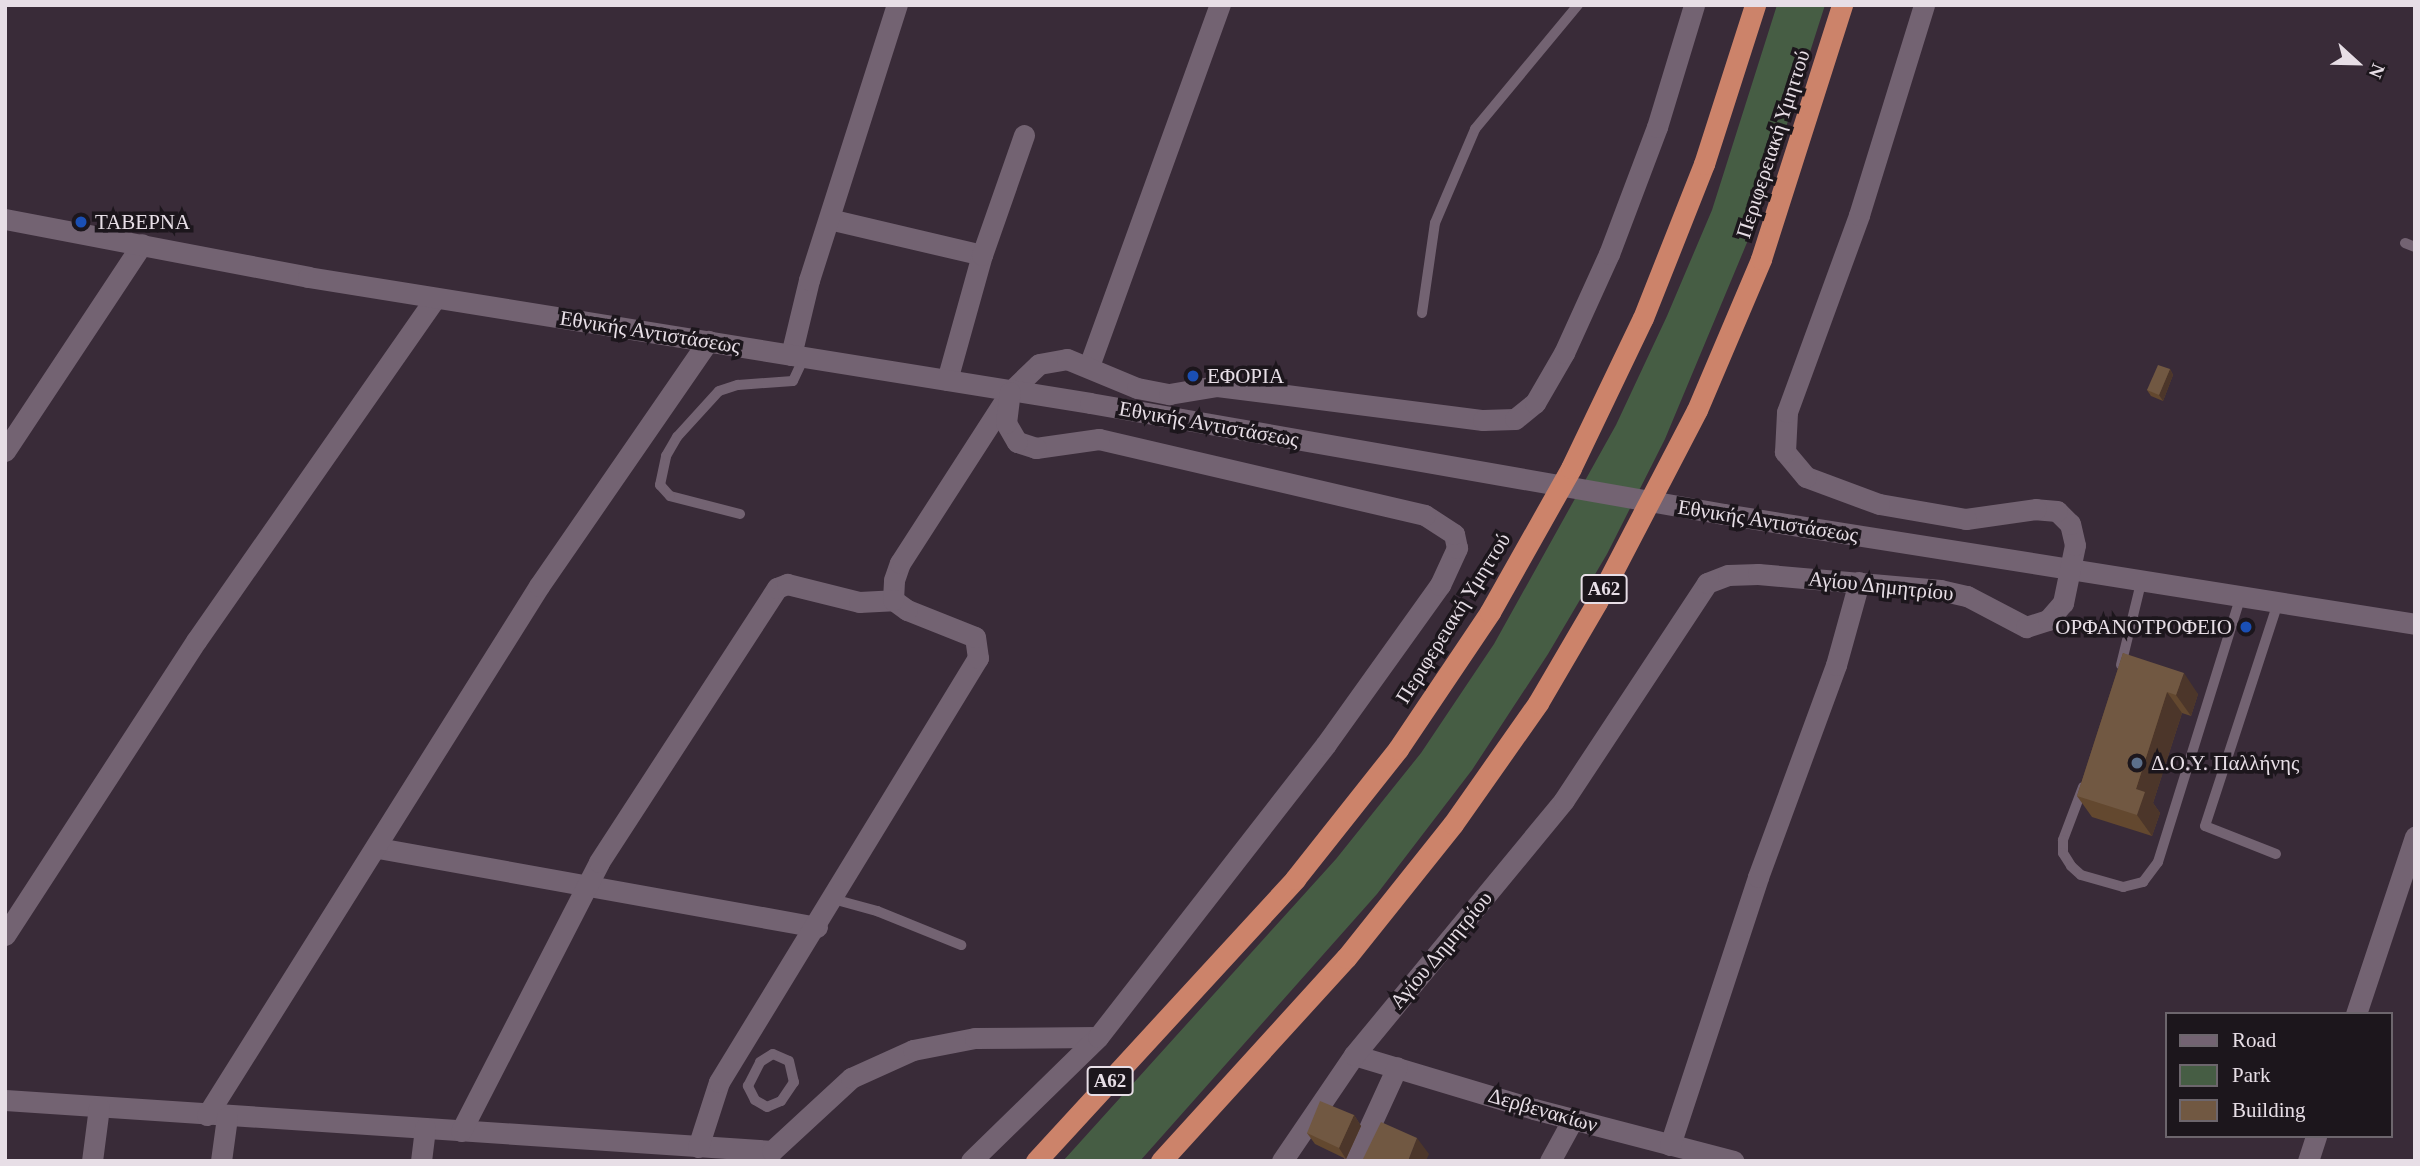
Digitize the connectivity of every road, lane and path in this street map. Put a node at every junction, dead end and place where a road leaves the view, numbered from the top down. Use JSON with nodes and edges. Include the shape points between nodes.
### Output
{"nodes":[{"id":1,"x":897,"y":5,"type":"edge"},
{"id":2,"x":1220,"y":5,"type":"edge"},
{"id":3,"x":1578,"y":5,"type":"edge"},
{"id":4,"x":1694,"y":5,"type":"edge"},
{"id":5,"x":1755,"y":5,"type":"edge"},
{"id":6,"x":1842,"y":5,"type":"edge"},
{"id":7,"x":1924,"y":5,"type":"edge"},
{"id":8,"x":1024,"y":135,"type":"dead end"},
{"id":9,"x":5,"y":219,"type":"edge"},
{"id":10,"x":829,"y":219,"type":"junction"},
{"id":11,"x":142,"y":244,"type":"junction"},
{"id":12,"x":982,"y":255,"type":"junction"},
{"id":13,"x":435,"y":298,"type":"junction"},
{"id":14,"x":1422,"y":313,"type":"dead end"},
{"id":15,"x":708,"y":341,"type":"junction"},
{"id":16,"x":797,"y":356,"type":"junction"},
{"id":17,"x":1089,"y":366,"type":"junction"},
{"id":18,"x":947,"y":380,"type":"junction"},
{"id":19,"x":1010,"y":392,"type":"junction"},
{"id":20,"x":5,"y":451,"type":"edge"},
{"id":21,"x":740,"y":514,"type":"dead end"},
{"id":22,"x":2073,"y":568,"type":"junction"},
{"id":23,"x":2143,"y":579,"type":"junction"},
{"id":24,"x":1858,"y":582,"type":"junction"},
{"id":25,"x":2242,"y":593,"type":"junction"},
{"id":26,"x":893,"y":600,"type":"junction"},
{"id":27,"x":2279,"y":600,"type":"junction"},
{"id":28,"x":2415,"y":624,"type":"edge"},
{"id":29,"x":2115,"y":683,"type":"edge"},
{"id":30,"x":2087,"y":776,"type":"edge"},
{"id":31,"x":2415,"y":837,"type":"edge"},
{"id":32,"x":378,"y":848,"type":"junction"},
{"id":33,"x":2276,"y":854,"type":"dead end"},
{"id":34,"x":584,"y":887,"type":"junction"},
{"id":35,"x":833,"y":899,"type":"junction"},
{"id":36,"x":817,"y":927,"type":"junction"},
{"id":37,"x":5,"y":935,"type":"edge"},
{"id":38,"x":961,"y":945,"type":"dead end"},
{"id":39,"x":2357,"y":1012,"type":"edge"},
{"id":40,"x":1098,"y":1037,"type":"junction"},
{"id":41,"x":1354,"y":1055,"type":"junction"},
{"id":42,"x":733,"y":1058,"type":"junction"},
{"id":43,"x":1397,"y":1067,"type":"junction"},
{"id":44,"x":754,"y":1071,"type":"junction"},
{"id":45,"x":5,"y":1100,"type":"edge"},
{"id":46,"x":99,"y":1107,"type":"junction"},
{"id":47,"x":217,"y":1116,"type":"junction"},
{"id":48,"x":1573,"y":1119,"type":"junction"},
{"id":49,"x":425,"y":1128,"type":"junction"},
{"id":50,"x":461,"y":1130,"type":"junction"},
{"id":51,"x":2315,"y":1138,"type":"edge"},
{"id":52,"x":1670,"y":1145,"type":"junction"},
{"id":53,"x":698,"y":1146,"type":"junction"},
{"id":54,"x":787,"y":1152,"type":"edge"},
{"id":55,"x":92,"y":1161,"type":"edge"},
{"id":56,"x":221,"y":1161,"type":"edge"},
{"id":57,"x":421,"y":1161,"type":"edge"},
{"id":58,"x":971,"y":1161,"type":"edge"},
{"id":59,"x":1036,"y":1161,"type":"edge"},
{"id":60,"x":1161,"y":1161,"type":"edge"},
{"id":61,"x":1282,"y":1161,"type":"edge"},
{"id":62,"x":1353,"y":1161,"type":"edge"},
{"id":63,"x":1550,"y":1161,"type":"edge"},
{"id":64,"x":1732,"y":1161,"type":"edge"},
{"id":65,"x":2308,"y":1161,"type":"edge"}],
"edges":[{"from":1,"to":10,"type":"street"},
{"from":2,"to":17,"type":"street"},
{"from":3,"to":14,"type":"lane","via":[[1475,129],[1435,223]]},
{"from":4,"to":17,"type":"street","via":[[1657,127],[1609,254],[1564,353],[1526,412],[1515,419],[1483,420],[1217,386],[1169,394],[1137,388]]},
{"from":5,"to":59,"type":"highway","name":"Περιφερειακή Υμηττού","number":"Α62","via":[[1704,164],[1643,318],[1571,468],[1490,611],[1398,749],[1295,879]]},
{"from":6,"to":60,"type":"highway","name":"Περιφερειακή Υμηττού","number":"Α62","via":[[1770,234],[1713,372],[1667,472],[1564,658],[1453,824],[1354,947]]},
{"from":7,"to":22,"type":"street","name":"Αγίου Δημητρίου","via":[[1859,215],[1787,412],[1785,452],[1806,477],[1879,504],[1966,519],[2036,509],[2057,511],[2073,535]]},
{"from":8,"to":12,"type":"street"},
{"from":9,"to":11,"type":"street","name":"Εθνικής Αντιστάσεως"},
{"from":10,"to":12,"type":"street"},
{"from":10,"to":16,"type":"street"},
{"from":11,"to":13,"type":"street","name":"Εθνικής Αντιστάσεως"},
{"from":11,"to":20,"type":"street"},
{"from":12,"to":18,"type":"street"},
{"from":13,"to":15,"type":"street","name":"Εθνικής Αντιστάσεως"},
{"from":13,"to":37,"type":"street","via":[[196,641]]},
{"from":15,"to":16,"type":"street","name":"Εθνικής Αντιστάσεως"},
{"from":15,"to":32,"type":"street","via":[[539,586]]},
{"from":16,"to":18,"type":"street","name":"Εθνικής Αντιστάσεως"},
{"from":16,"to":21,"type":"lane","via":[[793,381],[719,391],[666,456],[660,485],[670,496]]},
{"from":17,"to":19,"type":"street","via":[[1053,359],[1029,372]]},
{"from":18,"to":19,"type":"street","name":"Εθνικής Αντιστάσεως"},
{"from":19,"to":22,"type":"street","name":"Εθνικής Αντιστάσεως","via":[[1724,514]]},
{"from":19,"to":26,"type":"street","via":[[900,564]]},
{"from":19,"to":40,"type":"street","via":[[1006,423],[1017,443],[1036,448],[1099,439],[1425,515],[1454,534],[1457,548],[1440,585],[1326,744]]},
{"from":22,"to":23,"type":"street","name":"Εθνικής Αντιστάσεως"},
{"from":22,"to":24,"type":"street","name":"Αγίου Δημητρίου","via":[[2057,613],[2038,626],[2026,627],[1954,592]]},
{"from":23,"to":25,"type":"street","name":"Εθνικής Αντιστάσεως"},
{"from":23,"to":29,"type":"lane"},
{"from":24,"to":41,"type":"street","name":"Αγίου Δημητρίου","via":[[1742,574],[1707,583],[1563,800]]},
{"from":24,"to":52,"type":"street","via":[[1836,665],[1758,877]]},
{"from":25,"to":27,"type":"street","name":"Εθνικής Αντιστάσεως"},
{"from":25,"to":30,"type":"lane","via":[[2158,862],[2143,882],[2123,887],[2081,875],[2063,853]]},
{"from":26,"to":34,"type":"street","via":[[859,602],[787,584],[777,589]]},
{"from":26,"to":35,"type":"street","via":[[975,638],[978,658]]},
{"from":27,"to":28,"type":"street","name":"Εθνικής Αντιστάσεως"},
{"from":27,"to":33,"type":"lane","via":[[2205,826]]},
{"from":31,"to":39,"type":"street"},
{"from":32,"to":34,"type":"street"},
{"from":32,"to":47,"type":"street"},
{"from":34,"to":36,"type":"street"},
{"from":34,"to":50,"type":"street"},
{"from":35,"to":36,"type":"street"},
{"from":35,"to":38,"type":"lane","via":[[877,911]]},
{"from":36,"to":42,"type":"street"},
{"from":40,"to":54,"type":"street","via":[[975,1038],[913,1050],[851,1078],[822,1100]]},
{"from":40,"to":58,"type":"street"},
{"from":41,"to":43,"type":"street","name":"Δερβενακίων"},
{"from":41,"to":61,"type":"street","name":"Αγίου Δημητρίου"},
{"from":42,"to":44,"type":"lane"},
{"from":42,"to":53,"type":"street","via":[[705,1115]]},
{"from":43,"to":48,"type":"street","name":"Δερβενακίων"},
{"from":43,"to":62,"type":"street"},
{"from":44,"to":44,"type":"lane","via":[[750,1093],[767,1107],[781,1101],[794,1082],[793,1068],[783,1056],[765,1057]]},
{"from":45,"to":46,"type":"street"},
{"from":46,"to":47,"type":"street"},
{"from":46,"to":55,"type":"street"},
{"from":47,"to":49,"type":"street"},
{"from":47,"to":56,"type":"street"},
{"from":48,"to":52,"type":"street","name":"Δερβενακίων"},
{"from":48,"to":63,"type":"street"},
{"from":49,"to":50,"type":"street"},
{"from":49,"to":57,"type":"street"},
{"from":50,"to":53,"type":"street"},
{"from":51,"to":65,"type":"street"},
{"from":52,"to":64,"type":"street","name":"Δερβενακίων"},
{"from":53,"to":54,"type":"street"}]}
